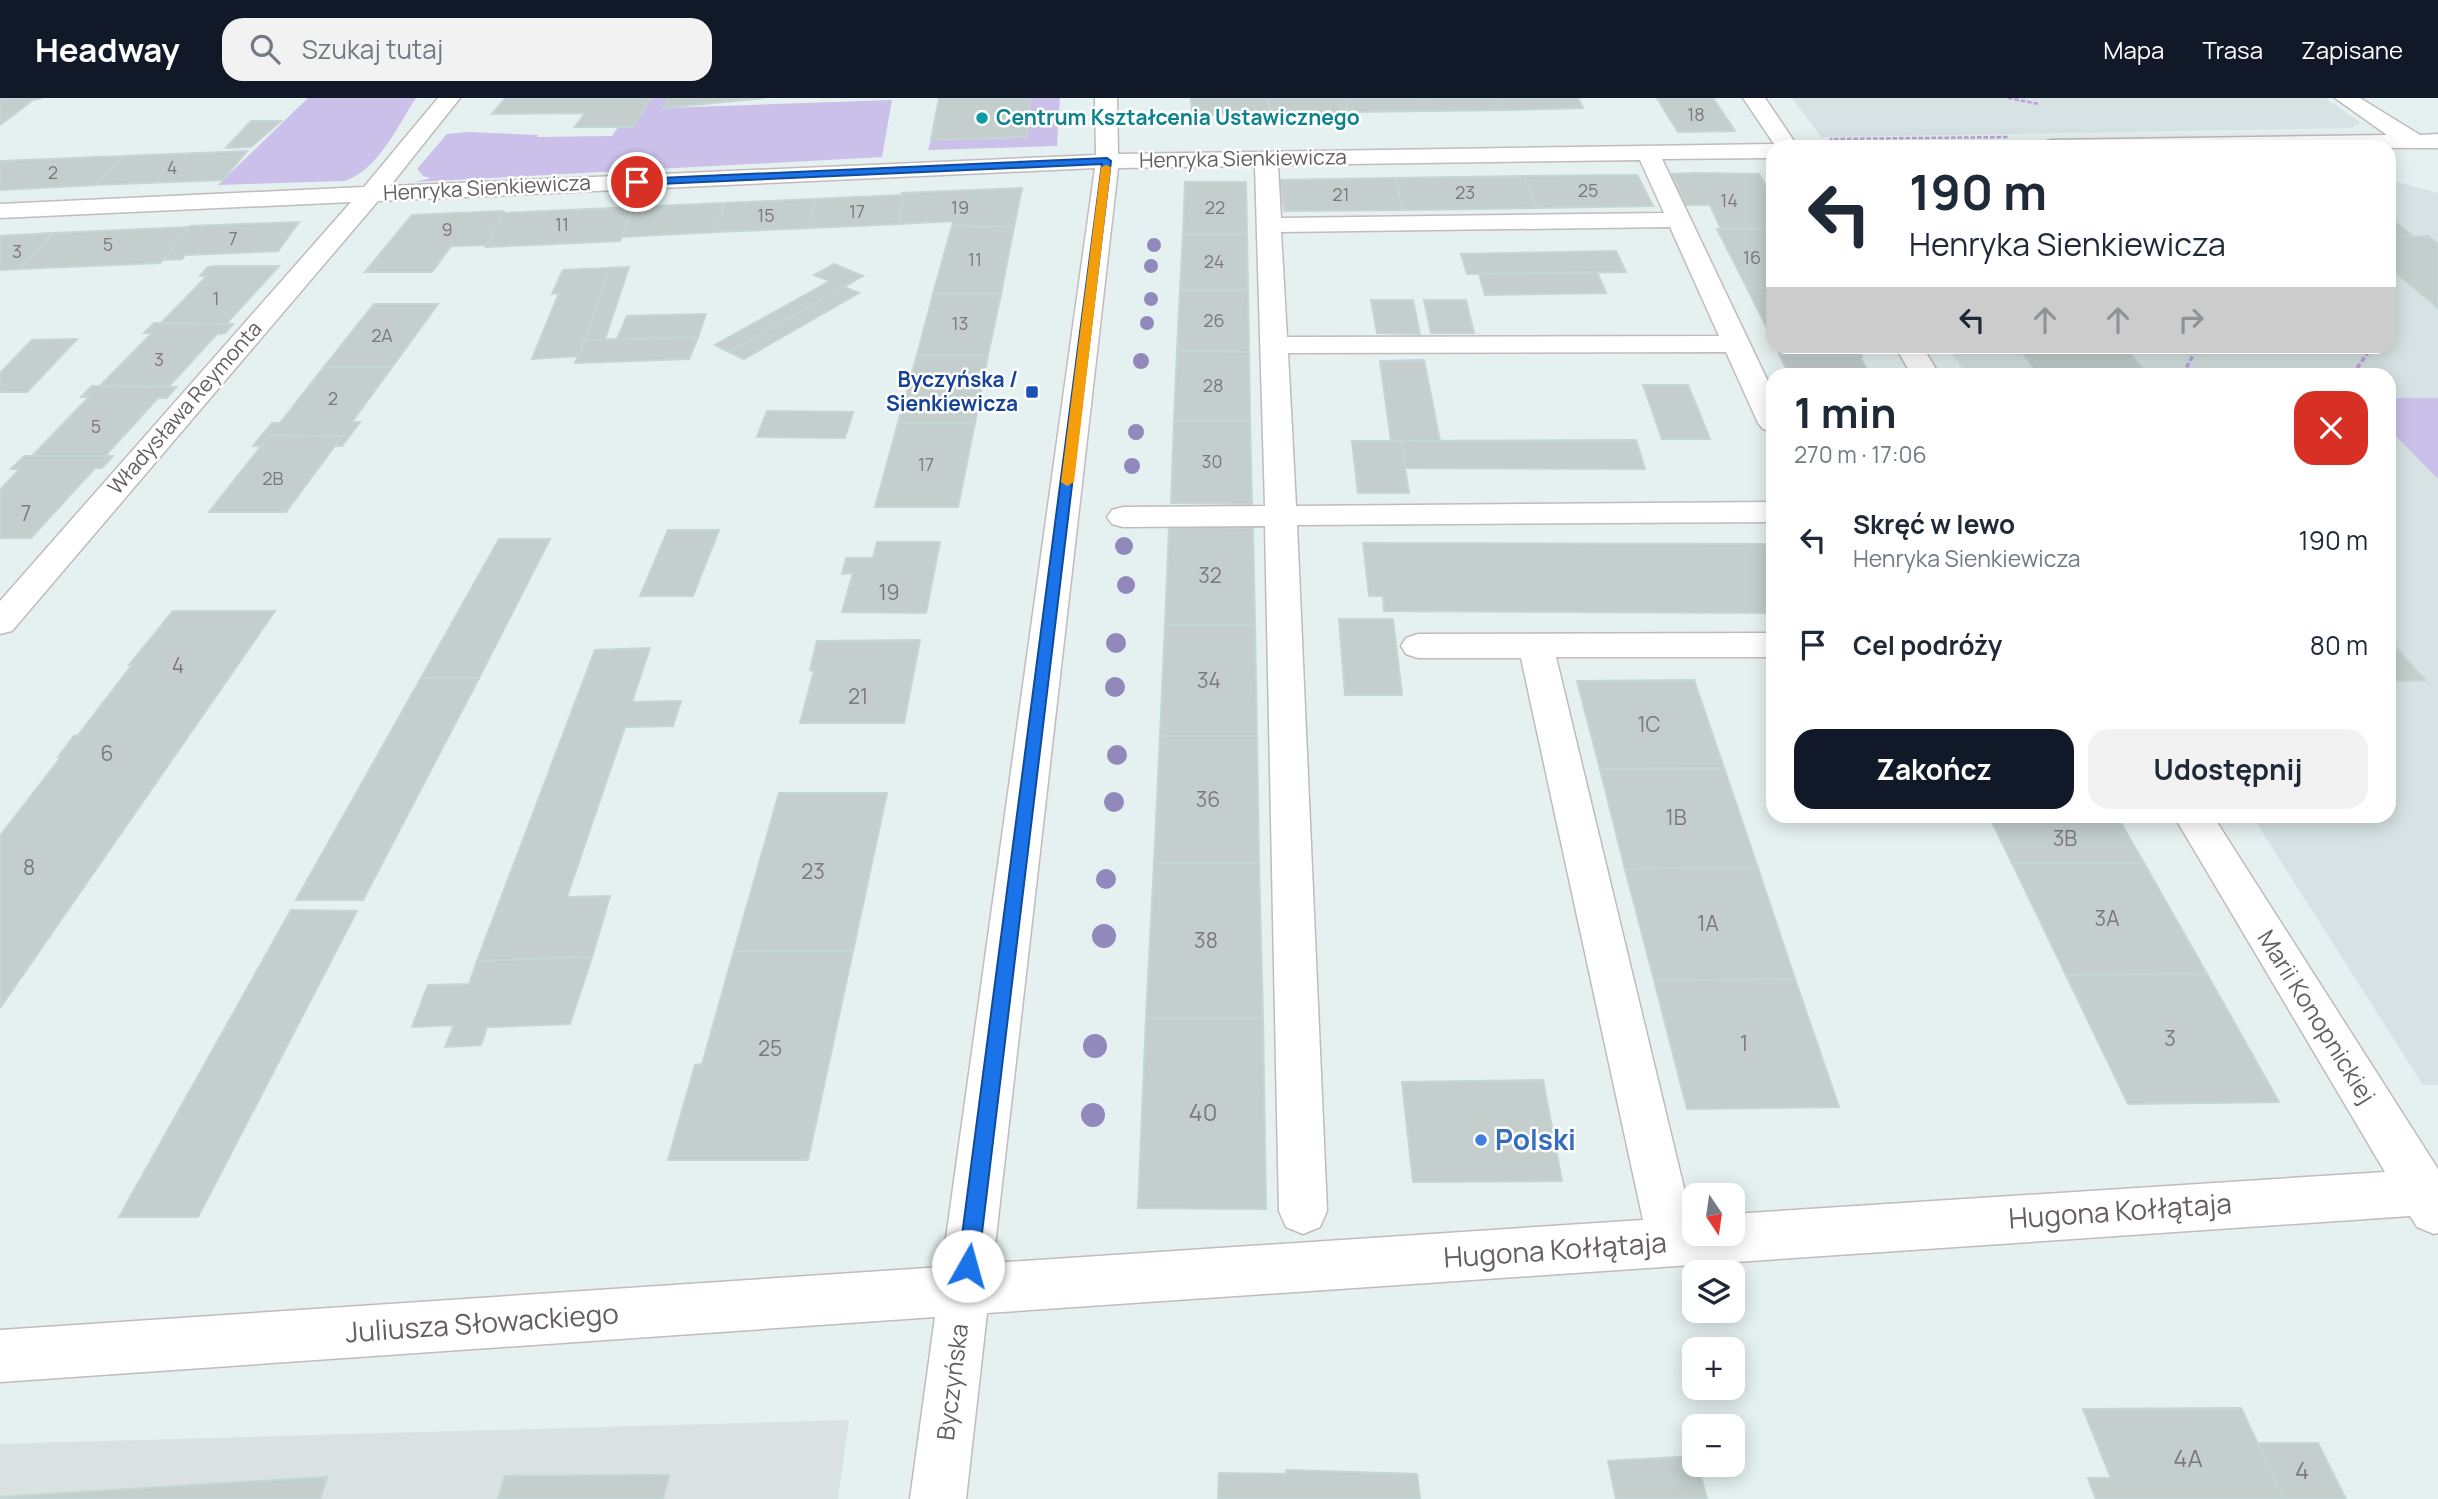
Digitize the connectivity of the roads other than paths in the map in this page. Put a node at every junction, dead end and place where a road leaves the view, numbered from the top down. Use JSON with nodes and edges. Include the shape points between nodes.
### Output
{"nodes":[{"id":1,"x":449,"y":98,"type":"edge"},
{"id":2,"x":1106,"y":98,"type":"edge"},
{"id":3,"x":1754,"y":98,"type":"edge"},
{"id":4,"x":2346,"y":98,"type":"edge"},
{"id":5,"x":1782,"y":140,"type":"edge"},
{"id":6,"x":2396,"y":141,"type":"edge"},
{"id":7,"x":2427,"y":141,"type":"edge"},
{"id":8,"x":1766,"y":151,"type":"edge"},
{"id":9,"x":2438,"y":152,"type":"edge"},
{"id":10,"x":1648,"y":153,"type":"junction"},
{"id":11,"x":1266,"y":158,"type":"junction"},
{"id":12,"x":1107,"y":161,"type":"junction"},
{"id":13,"x":371,"y":194,"type":"junction"},
{"id":14,"x":0,"y":211,"type":"edge"},
{"id":15,"x":1677,"y":220,"type":"junction"},
{"id":16,"x":1270,"y":225,"type":"junction"},
{"id":17,"x":1736,"y":344,"type":"junction"},
{"id":18,"x":1274,"y":345,"type":"junction"},
{"id":19,"x":1766,"y":408,"type":"edge"},
{"id":20,"x":1766,"y":512,"type":"edge"},
{"id":21,"x":1281,"y":516,"type":"junction"},
{"id":22,"x":1123,"y":517,"type":"dead end"},
{"id":23,"x":0,"y":623,"type":"edge"},
{"id":24,"x":1536,"y":645,"type":"junction"},
{"id":25,"x":1766,"y":645,"type":"edge"},
{"id":26,"x":1418,"y":646,"type":"dead end"},
{"id":27,"x":2197,"y":823,"type":"edge"},
{"id":28,"x":2432,"y":1201,"type":"edge"},
{"id":29,"x":1303,"y":1211,"type":"dead end"},
{"id":30,"x":1672,"y":1242,"type":"junction"},
{"id":31,"x":965,"y":1290,"type":"junction"},
{"id":32,"x":0,"y":1356,"type":"edge"},
{"id":33,"x":937,"y":1499,"type":"edge"}],
"edges":[{"from":1,"to":13,"type":"street","name":"Władysława Reymonta"},
{"from":2,"to":12,"type":"street","name":"Byczyńska"},
{"from":3,"to":5,"type":"street"},
{"from":4,"to":7,"type":"street","via":[[2394,130]]},
{"from":6,"to":7,"type":"street"},
{"from":7,"to":9,"type":"street"},
{"from":8,"to":10,"type":"street","name":"Henryka Sienkiewicza"},
{"from":10,"to":11,"type":"street","name":"Henryka Sienkiewicza"},
{"from":10,"to":15,"type":"street"},
{"from":11,"to":12,"type":"street","name":"Henryka Sienkiewicza"},
{"from":11,"to":16,"type":"street"},
{"from":12,"to":13,"type":"street","name":"Henryka Sienkiewicza"},
{"from":12,"to":31,"type":"street","name":"Byczyńska"},
{"from":13,"to":14,"type":"street","name":"Henryka Sienkiewicza"},
{"from":13,"to":23,"type":"street","name":"Władysława Reymonta"},
{"from":15,"to":16,"type":"street"},
{"from":15,"to":17,"type":"street"},
{"from":16,"to":18,"type":"street"},
{"from":17,"to":18,"type":"street"},
{"from":17,"to":19,"type":"street"},
{"from":18,"to":21,"type":"street"},
{"from":20,"to":21,"type":"street"},
{"from":21,"to":22,"type":"street"},
{"from":21,"to":29,"type":"street"},
{"from":24,"to":25,"type":"street"},
{"from":24,"to":26,"type":"street"},
{"from":24,"to":30,"type":"street"},
{"from":27,"to":28,"type":"street","name":"Marii Konopnickiej"},
{"from":28,"to":30,"type":"street","name":"Hugona Kołłątaja"},
{"from":30,"to":31,"type":"street","name":"Hugona Kołłątaja"},
{"from":31,"to":32,"type":"street","name":"Juliusza Słowackiego"},
{"from":31,"to":33,"type":"street","name":"Byczyńska"}]}
